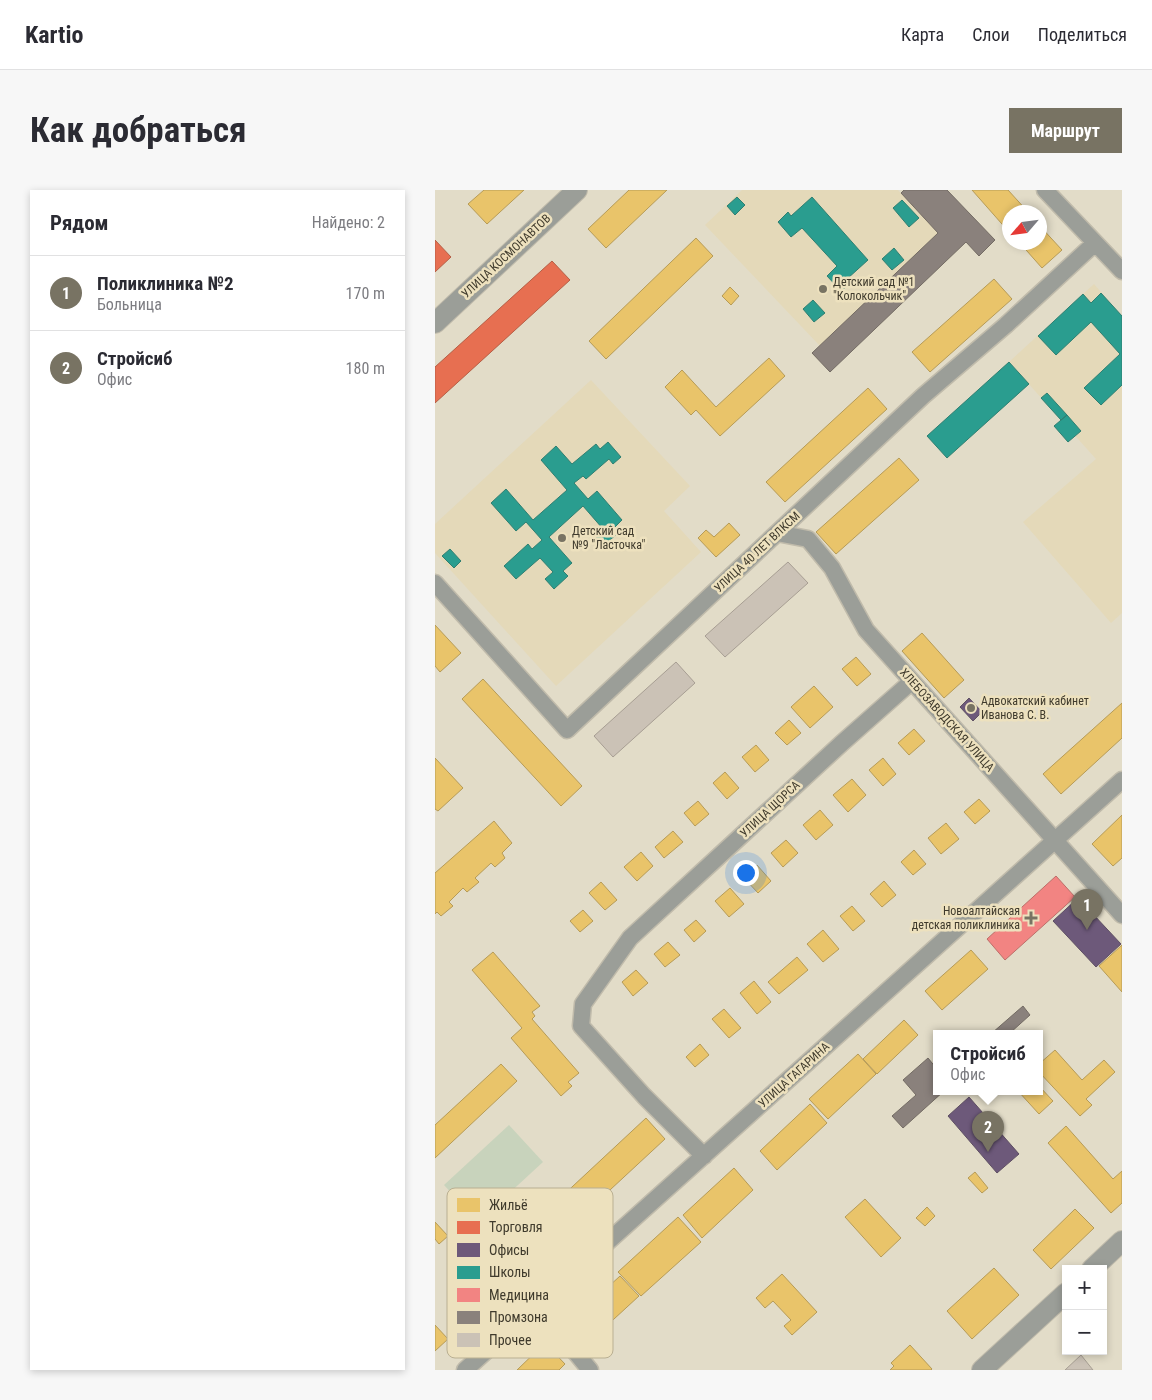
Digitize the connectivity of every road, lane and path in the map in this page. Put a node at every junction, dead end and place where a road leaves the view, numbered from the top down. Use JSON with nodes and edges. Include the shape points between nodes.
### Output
{"nodes":[{"id":1,"x":577,"y":190,"type":"edge"},
{"id":2,"x":1045,"y":190,"type":"edge"},
{"id":3,"x":1095,"y":243,"type":"junction"},
{"id":4,"x":1122,"y":271,"type":"edge"},
{"id":5,"x":435,"y":323,"type":"edge"},
{"id":6,"x":777,"y":534,"type":"junction"},
{"id":7,"x":435,"y":583,"type":"edge"},
{"id":8,"x":911,"y":682,"type":"junction"},
{"id":9,"x":1122,"y":780,"type":"edge"},
{"id":10,"x":1055,"y":841,"type":"junction"},
{"id":11,"x":1122,"y":915,"type":"edge"},
{"id":12,"x":703,"y":1156,"type":"junction"},
{"id":13,"x":613,"y":1236,"type":"edge"},
{"id":14,"x":1122,"y":1241,"type":"edge"},
{"id":15,"x":1096,"y":1265,"type":"edge"},
{"id":16,"x":1062,"y":1297,"type":"edge"},
{"id":17,"x":478,"y":1358,"type":"edge"},
{"id":18,"x":580,"y":1358,"type":"edge"},
{"id":19,"x":465,"y":1370,"type":"edge"},
{"id":20,"x":590,"y":1370,"type":"edge"},
{"id":21,"x":982,"y":1370,"type":"edge"}],
"edges":[{"from":1,"to":5,"type":"street","name":"УЛИЦА КОСМОНАВТОВ"},
{"from":2,"to":3,"type":"street"},
{"from":3,"to":4,"type":"street"},
{"from":3,"to":6,"type":"street","name":"УЛИЦА 40 ЛЕТ ВЛКСМ","via":[[923,396]]},
{"from":6,"to":7,"type":"street","name":"УЛИЦА 40 ЛЕТ ВЛКСМ","via":[[567,730]]},
{"from":6,"to":8,"type":"street","name":"ХЛЕБОЗАВОДСКАЯ УЛИЦА","via":[[808,539],[832,568],[866,630]]},
{"from":8,"to":10,"type":"street","name":"ХЛЕБОЗАВОДСКАЯ УЛИЦА"},
{"from":8,"to":12,"type":"street","name":"УЛИЦА ЩОРСА","via":[[630,938],[583,1004],[581,1026]]},
{"from":9,"to":10,"type":"street","name":"УЛИЦА ГАГАРИНА"},
{"from":10,"to":11,"type":"street","name":"ХЛЕБОЗАВОДСКАЯ УЛИЦА"},
{"from":10,"to":12,"type":"street","name":"УЛИЦА ГАГАРИНА"},
{"from":12,"to":13,"type":"street","name":"УЛИЦА ГАГАРИНА"},
{"from":14,"to":15,"type":"street"},
{"from":16,"to":21,"type":"street"},
{"from":17,"to":19,"type":"street","name":"УЛИЦА ГАГАРИНА"},
{"from":18,"to":20,"type":"street"}]}
